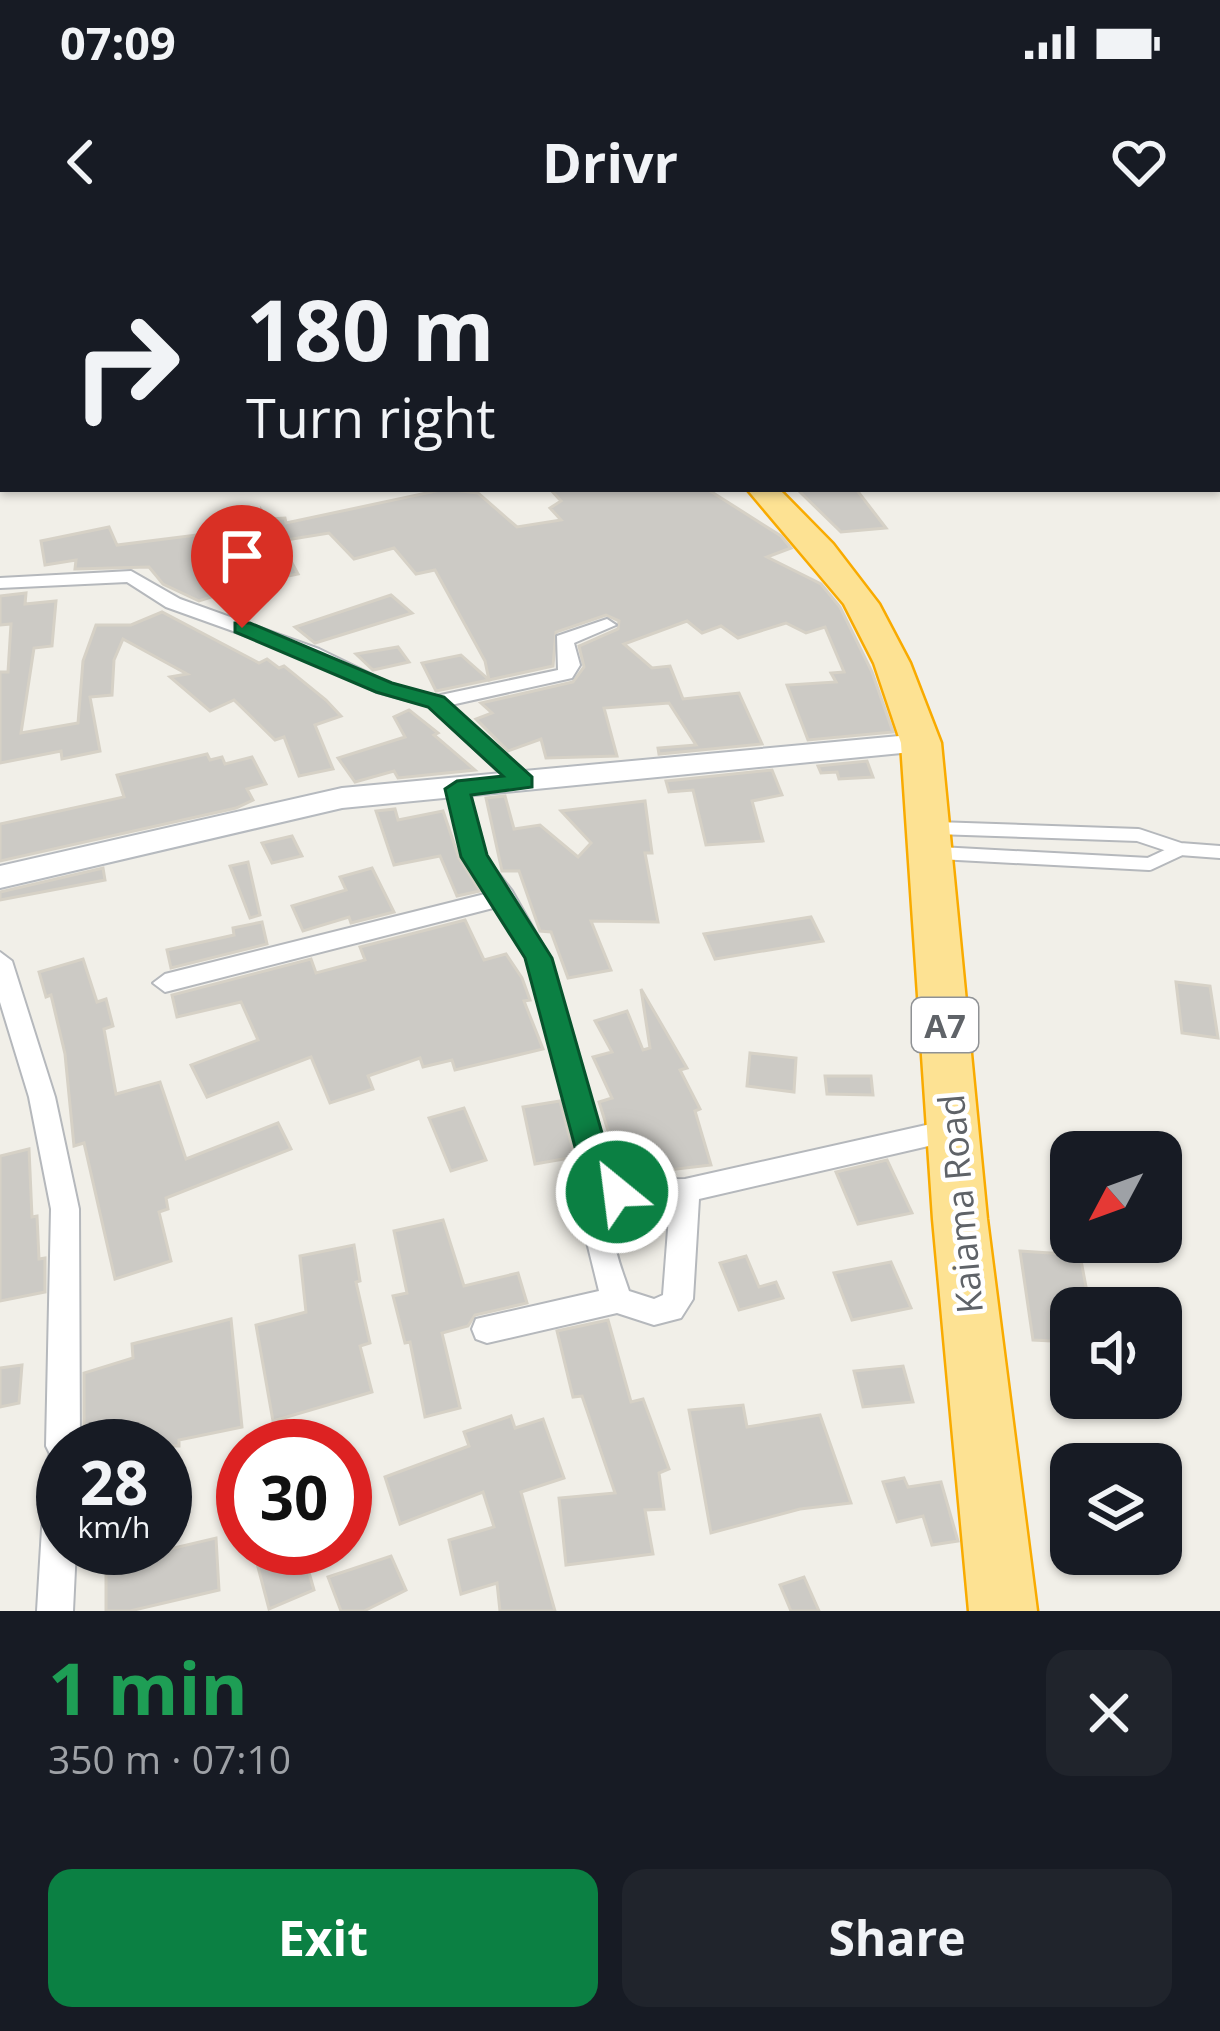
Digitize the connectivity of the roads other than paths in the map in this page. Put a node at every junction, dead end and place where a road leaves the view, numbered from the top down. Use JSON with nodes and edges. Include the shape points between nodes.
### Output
{"nodes":[{"id":1,"x":765,"y":492,"type":"edge"},
{"id":2,"x":0,"y":583,"type":"edge"},
{"id":3,"x":607,"y":625,"type":"dead end"},
{"id":4,"x":436,"y":702,"type":"junction"},
{"id":5,"x":921,"y":743,"type":"junction"},
{"id":6,"x":523,"y":782,"type":"junction"},
{"id":7,"x":457,"y":789,"type":"junction"},
{"id":8,"x":930,"y":840,"type":"junction"},
{"id":9,"x":1180,"y":849,"type":"junction"},
{"id":10,"x":1220,"y":852,"type":"edge"},
{"id":11,"x":0,"y":878,"type":"edge"},
{"id":12,"x":504,"y":897,"type":"junction"},
{"id":13,"x":0,"y":961,"type":"edge"},
{"id":14,"x":165,"y":983,"type":"dead end"},
{"id":15,"x":953,"y":1130,"type":"junction"},
{"id":16,"x":685,"y":1191,"type":"junction"},
{"id":17,"x":617,"y":1192,"type":"junction"},
{"id":18,"x":617,"y":1300,"type":"junction"},
{"id":19,"x":487,"y":1329,"type":"dead end"},
{"id":20,"x":63,"y":1419,"type":"edge"},
{"id":21,"x":61,"y":1575,"type":"edge"},
{"id":22,"x":55,"y":1611,"type":"edge"},
{"id":23,"x":1003,"y":1611,"type":"edge"}],
"edges":[{"from":1,"to":5,"type":"highway","name":"Kaiama Road","number":"A7","via":[[864,600],[898,669]]},
{"from":2,"to":4,"type":"street","via":[[130,575],[173,603]]},
{"from":3,"to":4,"type":"street","via":[[564,640],[565,674]]},
{"from":4,"to":6,"type":"street"},
{"from":5,"to":6,"type":"street"},
{"from":5,"to":8,"type":"highway","name":"Kaiama Road","number":"A7"},
{"from":6,"to":7,"type":"street"},
{"from":7,"to":11,"type":"street","via":[[342,798]]},
{"from":7,"to":12,"type":"street","via":[[474,857]]},
{"from":8,"to":9,"type":"lane","via":[[1138,835]]},
{"from":8,"to":9,"type":"lane","via":[[1149,864]]},
{"from":8,"to":15,"type":"highway","name":"Kaiama Road","number":"A7"},
{"from":9,"to":10,"type":"lane"},
{"from":12,"to":14,"type":"street"},
{"from":12,"to":17,"type":"street","via":[[538,958],[596,1166]]},
{"from":13,"to":20,"type":"street","via":[[42,1097],[65,1210]]},
{"from":15,"to":16,"type":"street"},
{"from":15,"to":23,"type":"highway","name":"Kaiama Road","number":"A7"},
{"from":16,"to":17,"type":"street"},
{"from":16,"to":18,"type":"street","via":[[678,1299],[654,1312]]},
{"from":17,"to":18,"type":"street","via":[[600,1208],[596,1230]]},
{"from":18,"to":19,"type":"street"},
{"from":21,"to":22,"type":"street"}]}
